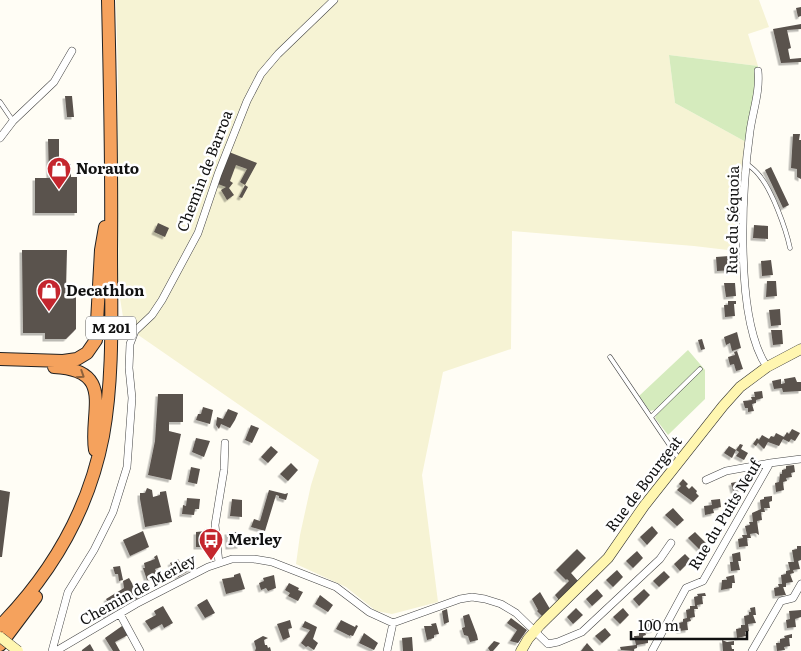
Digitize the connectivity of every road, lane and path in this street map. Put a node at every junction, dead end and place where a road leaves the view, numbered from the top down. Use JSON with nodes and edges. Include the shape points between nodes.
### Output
{"nodes":[{"id":1,"x":100,"y":0,"type":"edge"},
{"id":2,"x":108,"y":0,"type":"edge"},
{"id":3,"x":334,"y":0,"type":"edge"},
{"id":4,"x":72,"y":51,"type":"dead end"},
{"id":5,"x":758,"y":71,"type":"dead end"},
{"id":6,"x":0,"y":102,"type":"edge"},
{"id":7,"x":13,"y":121,"type":"junction"},
{"id":8,"x":0,"y":138,"type":"edge"},
{"id":9,"x":748,"y":164,"type":"junction"},
{"id":10,"x":105,"y":227,"type":"junction"},
{"id":11,"x":790,"y":248,"type":"dead end"},
{"id":12,"x":801,"y":349,"type":"edge"},
{"id":13,"x":610,"y":357,"type":"dead end"},
{"id":14,"x":0,"y":359,"type":"edge"},
{"id":15,"x":767,"y":367,"type":"junction"},
{"id":16,"x":0,"y":368,"type":"edge"},
{"id":17,"x":700,"y":369,"type":"dead end"},
{"id":18,"x":109,"y":376,"type":"junction"},
{"id":19,"x":651,"y":417,"type":"junction"},
{"id":20,"x":225,"y":444,"type":"dead end"},
{"id":21,"x":95,"y":450,"type":"junction"},
{"id":22,"x":680,"y":459,"type":"junction"},
{"id":23,"x":801,"y":459,"type":"edge"},
{"id":24,"x":770,"y":464,"type":"junction"},
{"id":25,"x":706,"y":480,"type":"dead end"},
{"id":26,"x":671,"y":543,"type":"dead end"},
{"id":27,"x":219,"y":563,"type":"junction"},
{"id":28,"x":801,"y":584,"type":"edge"},
{"id":29,"x":120,"y":614,"type":"junction"},
{"id":30,"x":0,"y":619,"type":"edge"},
{"id":31,"x":393,"y":623,"type":"junction"},
{"id":32,"x":0,"y":626,"type":"edge"},
{"id":33,"x":534,"y":631,"type":"junction"},
{"id":34,"x":0,"y":637,"type":"edge"},
{"id":35,"x":0,"y":645,"type":"edge"},
{"id":36,"x":18,"y":651,"type":"edge"},
{"id":37,"x":54,"y":651,"type":"edge"},
{"id":38,"x":140,"y":651,"type":"edge"},
{"id":39,"x":387,"y":651,"type":"edge"},
{"id":40,"x":521,"y":651,"type":"edge"},
{"id":41,"x":652,"y":651,"type":"edge"},
{"id":42,"x":752,"y":651,"type":"edge"}],
"edges":[{"from":1,"to":10,"type":"highway","number":"M 201"},
{"from":2,"to":18,"type":"highway","number":"M 201"},
{"from":3,"to":37,"type":"street","name":"Chemin de Barroa","via":[[262,74],[247,101],[198,233],[162,300],[135,330],[130,344],[132,398],[127,467],[113,512],[68,592]]},
{"from":4,"to":7,"type":"street","via":[[54,82]]},
{"from":5,"to":9,"type":"street","name":"Rue du Séquoia"},
{"from":6,"to":7,"type":"lane"},
{"from":7,"to":8,"type":"street"},
{"from":9,"to":11,"type":"lane","via":[[760,176],[773,200]]},
{"from":9,"to":15,"type":"street","name":"Rue du Séquoia","via":[[744,270],[755,344]]},
{"from":10,"to":14,"type":"highway","via":[[96,340],[87,353],[77,359],[63,361]]},
{"from":10,"to":21,"type":"highway","number":"M 201","via":[[106,352]]},
{"from":12,"to":15,"type":"street","name":"Rue de Bourgeat"},
{"from":13,"to":19,"type":"lane"},
{"from":15,"to":22,"type":"street","name":"Rue de Bourgeat","via":[[740,387],[722,406]]},
{"from":16,"to":21,"type":"highway","one_way":true,"via":[[13,365],[61,367],[77,371],[90,380],[96,396]]},
{"from":17,"to":19,"type":"lane"},
{"from":18,"to":32,"type":"highway","number":"M 201","via":[[103,435],[83,504],[51,564]]},
{"from":18,"to":35,"type":"highway","via":[[109,422],[92,491],[71,539],[46,583]]},
{"from":19,"to":22,"type":"lane"},
{"from":20,"to":27,"type":"street","via":[[215,525]]},
{"from":21,"to":30,"type":"highway","number":"M 201","via":[[70,520],[53,554]]},
{"from":22,"to":33,"type":"street","name":"Rue de Bourgeat","via":[[608,558]]},
{"from":23,"to":24,"type":"street","name":"Rue du Puits Neuf"},
{"from":24,"to":25,"type":"street","via":[[726,471]]},
{"from":24,"to":41,"type":"street","name":"Rue du Puits Neuf","via":[[702,581],[686,588]]},
{"from":26,"to":33,"type":"street","via":[[660,559],[582,632],[548,644]]},
{"from":27,"to":29,"type":"street","name":"Chemin de Merley"},
{"from":27,"to":31,"type":"street","name":"Chemin de Merley","via":[[232,559],[272,562],[336,587],[369,612]]},
{"from":28,"to":42,"type":"street","via":[[793,598],[781,601]]},
{"from":29,"to":37,"type":"street","name":"Chemin de Merley"},
{"from":29,"to":38,"type":"street"},
{"from":31,"to":33,"type":"street","via":[[472,597],[501,604],[516,613]]},
{"from":31,"to":39,"type":"street"},
{"from":33,"to":40,"type":"street","name":"Rue de Bourgeat"},
{"from":34,"to":36,"type":"street","bridge":true}]}
